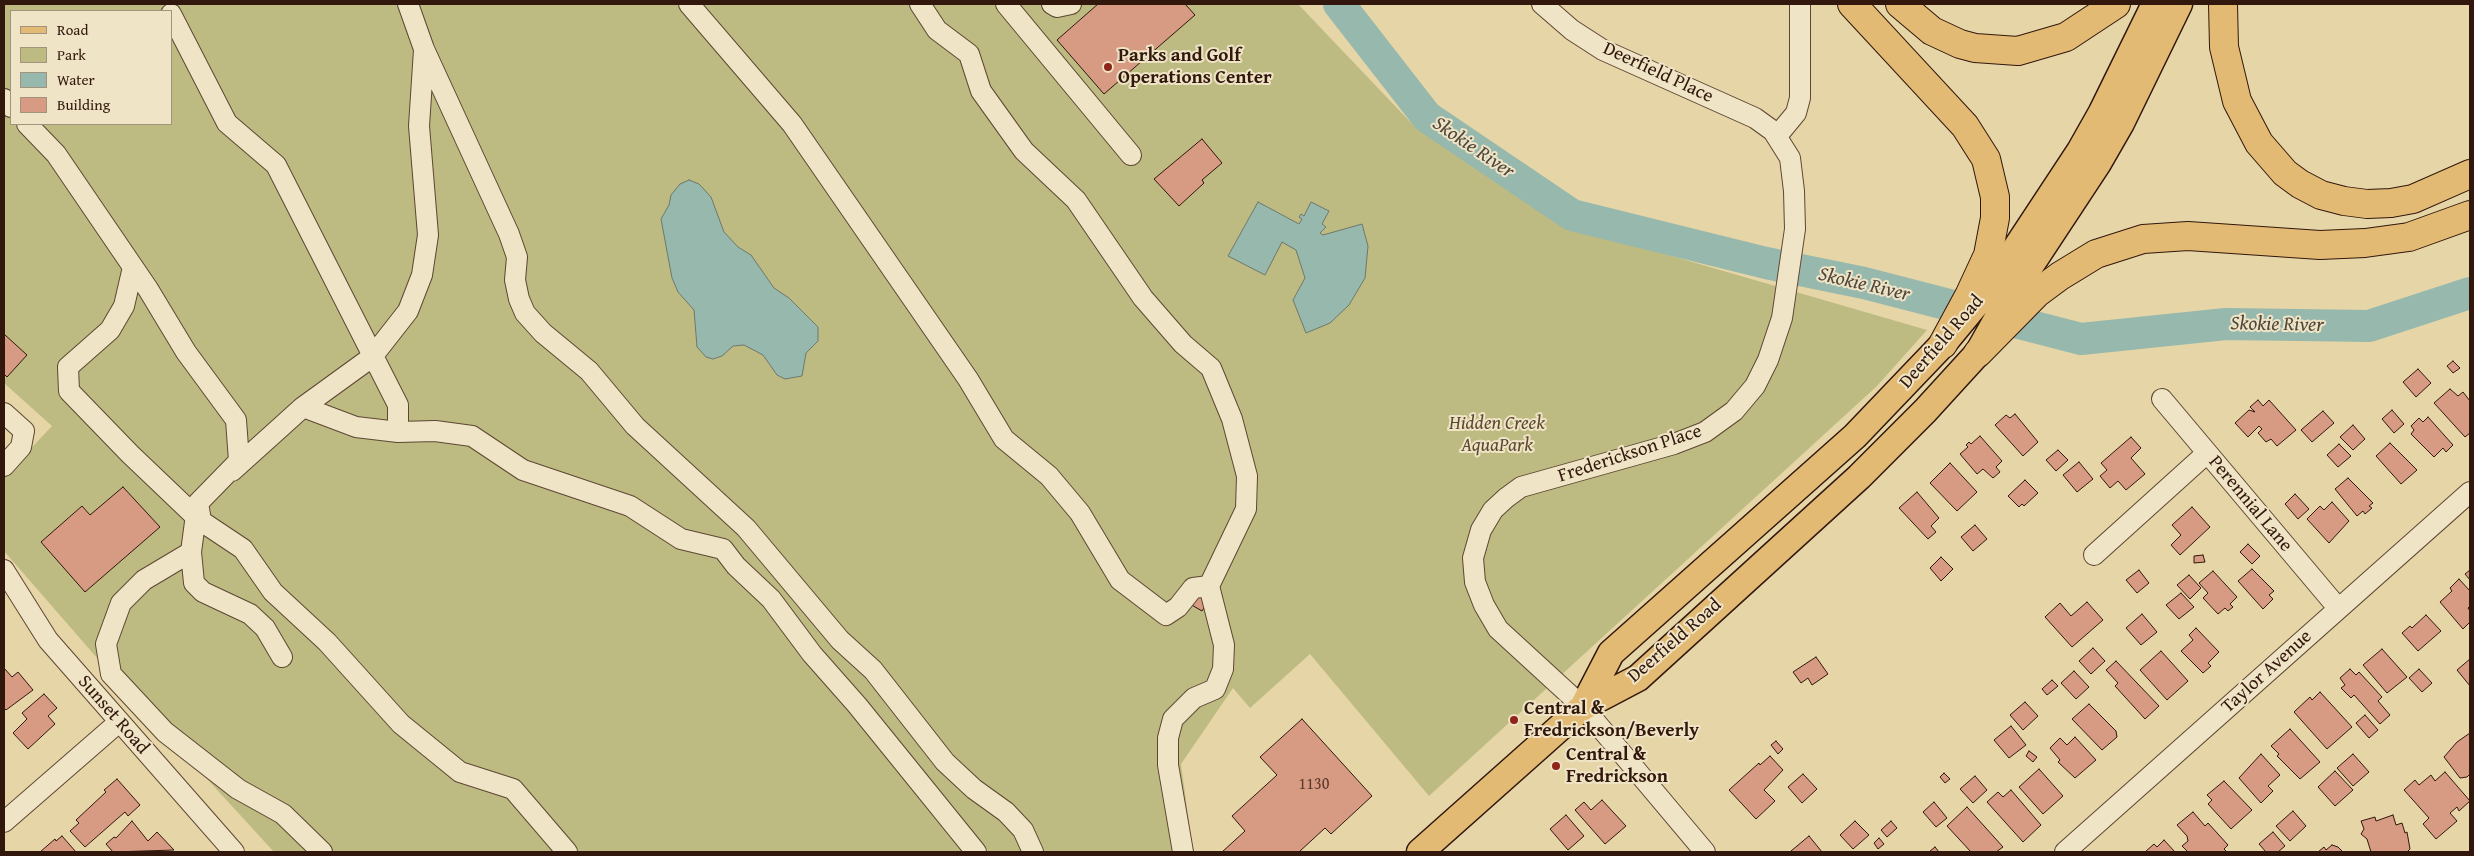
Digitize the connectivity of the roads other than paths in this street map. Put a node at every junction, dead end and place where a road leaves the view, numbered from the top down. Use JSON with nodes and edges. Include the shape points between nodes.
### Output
{"nodes":[{"id":1,"x":408,"y":4,"type":"edge"},
{"id":2,"x":689,"y":4,"type":"edge"},
{"id":3,"x":920,"y":4,"type":"edge"},
{"id":4,"x":1006,"y":4,"type":"edge"},
{"id":5,"x":1052,"y":4,"type":"edge"},
{"id":6,"x":1071,"y":4,"type":"edge"},
{"id":7,"x":1542,"y":4,"type":"edge"},
{"id":8,"x":1800,"y":4,"type":"edge"},
{"id":9,"x":1852,"y":4,"type":"edge"},
{"id":10,"x":1900,"y":4,"type":"edge"},
{"id":11,"x":2116,"y":4,"type":"edge"},
{"id":12,"x":2155,"y":4,"type":"edge"},
{"id":13,"x":2179,"y":4,"type":"edge"},
{"id":14,"x":2223,"y":4,"type":"edge"},
{"id":15,"x":172,"y":14,"type":"edge"},
{"id":16,"x":424,"y":49,"type":"junction"},
{"id":17,"x":28,"y":125,"type":"edge"},
{"id":18,"x":1777,"y":136,"type":"junction"},
{"id":19,"x":1131,"y":155,"type":"dead end"},
{"id":20,"x":2470,"y":174,"type":"edge"},
{"id":21,"x":2470,"y":215,"type":"edge"},
{"id":22,"x":133,"y":267,"type":"junction"},
{"id":23,"x":1990,"y":293,"type":"junction"},
{"id":24,"x":1944,"y":344,"type":"joint"},
{"id":25,"x":1978,"y":353,"type":"junction"},
{"id":26,"x":372,"y":357,"type":"junction"},
{"id":27,"x":2162,"y":399,"type":"dead end"},
{"id":28,"x":303,"y":407,"type":"junction"},
{"id":29,"x":4,"y":413,"type":"edge"},
{"id":30,"x":398,"y":432,"type":"junction"},
{"id":31,"x":2207,"y":453,"type":"junction"},
{"id":32,"x":4,"y":466,"type":"edge"},
{"id":33,"x":2470,"y":492,"type":"edge"},
{"id":34,"x":196,"y":510,"type":"junction"},
{"id":35,"x":222,"y":534,"type":"junction"},
{"id":36,"x":192,"y":552,"type":"junction"},
{"id":37,"x":2094,"y":555,"type":"dead end"},
{"id":38,"x":7,"y":584,"type":"edge"},
{"id":39,"x":1209,"y":586,"type":"junction"},
{"id":40,"x":2338,"y":608,"type":"junction"},
{"id":41,"x":282,"y":657,"type":"dead end"},
{"id":42,"x":1583,"y":707,"type":"junction"},
{"id":43,"x":119,"y":722,"type":"junction"},
{"id":44,"x":4,"y":822,"type":"edge"},
{"id":45,"x":1432,"y":848,"type":"edge"},
{"id":46,"x":234,"y":852,"type":"edge"},
{"id":47,"x":322,"y":852,"type":"edge"},
{"id":48,"x":566,"y":852,"type":"edge"},
{"id":49,"x":976,"y":852,"type":"edge"},
{"id":50,"x":1033,"y":852,"type":"edge"},
{"id":51,"x":1183,"y":852,"type":"edge"},
{"id":52,"x":1704,"y":852,"type":"edge"},
{"id":53,"x":2065,"y":852,"type":"edge"}],
"edges":[{"from":1,"to":16,"type":"street"},
{"from":2,"to":39,"type":"street","via":[[792,124],[931,324],[1004,439],[1049,476],[1080,513],[1120,580],[1166,615],[1178,607],[1193,588]]},
{"from":3,"to":39,"type":"street","via":[[938,30],[969,54],[981,91],[1024,151],[1076,200],[1143,298],[1183,344],[1210,368],[1232,419],[1247,476],[1246,508]]},
{"from":4,"to":19,"type":"street"},
{"from":5,"to":6,"type":"street","via":[[1057,7]]},
{"from":7,"to":18,"type":"street","name":"Deerfield Place","via":[[1572,30],[1603,50],[1756,118]]},
{"from":8,"to":18,"type":"street","via":[[1800,98],[1796,113]]},
{"from":9,"to":23,"type":"highway","via":[[1964,126],[1986,159],[1995,197],[1995,218],[1988,254]]},
{"from":10,"to":11,"type":"highway","via":[[1932,31],[1960,44],[2018,51],[2066,37]]},
{"from":12,"to":23,"type":"main road","name":"Deerfield Road","via":[[2080,151]]},
{"from":13,"to":23,"type":"main road","name":"Deerfield Road","via":[[2098,163]]},
{"from":14,"to":20,"type":"highway","via":[[2224,47],[2237,101],[2259,143],[2285,173],[2300,184],[2321,195],[2344,201],[2391,203],[2413,199]]},
{"from":15,"to":26,"type":"street","via":[[227,122],[276,165]]},
{"from":16,"to":26,"type":"street","via":[[419,126],[428,235],[422,275],[408,311]]},
{"from":16,"to":50,"type":"street","via":[[509,234],[517,257],[515,280],[525,313],[543,333],[589,371],[634,426],[746,528],[840,640],[873,670],[945,762],[1023,830]]},
{"from":17,"to":22,"type":"street","via":[[56,154]]},
{"from":18,"to":42,"type":"street","name":"Frederickson Place","via":[[1790,158],[1794,229],[1782,318],[1755,386],[1734,411],[1705,432],[1674,444],[1522,487],[1493,510],[1481,530],[1474,558],[1475,582],[1484,606],[1498,629]]},
{"from":21,"to":25,"type":"highway","via":[[2410,237],[2365,243],[2320,244],[2188,236],[2143,239],[2090,257],[2037,293]]},
{"from":22,"to":34,"type":"street","via":[[186,352],[236,420],[239,461]]},
{"from":22,"to":34,"type":"street","via":[[124,306],[110,330],[68,367],[69,391]]},
{"from":23,"to":24,"type":"highway"},
{"from":23,"to":25,"type":"main road","name":"Deerfield Road"},
{"from":24,"to":42,"type":"main road","name":"Deerfield Road","via":[[1855,436],[1611,652]]},
{"from":25,"to":42,"type":"main road","name":"Deerfield Road","via":[[1866,470],[1638,678]]},
{"from":26,"to":28,"type":"street"},
{"from":26,"to":30,"type":"street","via":[[398,405]]},
{"from":27,"to":31,"type":"street","name":"Perennial Lane"},
{"from":28,"to":30,"type":"street","via":[[356,426]]},
{"from":28,"to":34,"type":"street"},
{"from":29,"to":32,"type":"street","via":[[24,431],[21,447]]},
{"from":30,"to":49,"type":"street","via":[[434,431],[472,436],[523,470],[630,506],[681,539],[723,549],[771,599],[812,654]]},
{"from":31,"to":37,"type":"street"},
{"from":31,"to":40,"type":"street","name":"Perennial Lane"},
{"from":33,"to":40,"type":"street","name":"Taylor Avenue"},
{"from":34,"to":35,"type":"street","via":[[201,521]]},
{"from":34,"to":36,"type":"street"},
{"from":35,"to":36,"type":"street"},
{"from":35,"to":48,"type":"street","via":[[243,549],[273,592],[327,642],[401,724],[460,772],[513,789]]},
{"from":36,"to":41,"type":"street","via":[[194,583],[203,592],[250,614],[265,628]]},
{"from":36,"to":47,"type":"street","via":[[144,580],[121,603],[106,644],[111,674],[165,732],[238,789],[283,814]]},
{"from":38,"to":43,"type":"street","name":"Sunset Road","via":[[48,640]]},
{"from":39,"to":51,"type":"street","via":[[1224,644],[1223,670],[1215,689],[1194,698],[1173,719],[1168,738],[1168,765]]},
{"from":40,"to":53,"type":"street","name":"Taylor Avenue"},
{"from":42,"to":45,"type":"main road"},
{"from":42,"to":52,"type":"street","name":"Frederickson Place"},
{"from":43,"to":44,"type":"street"},
{"from":43,"to":46,"type":"street","name":"Sunset Road"}]}
